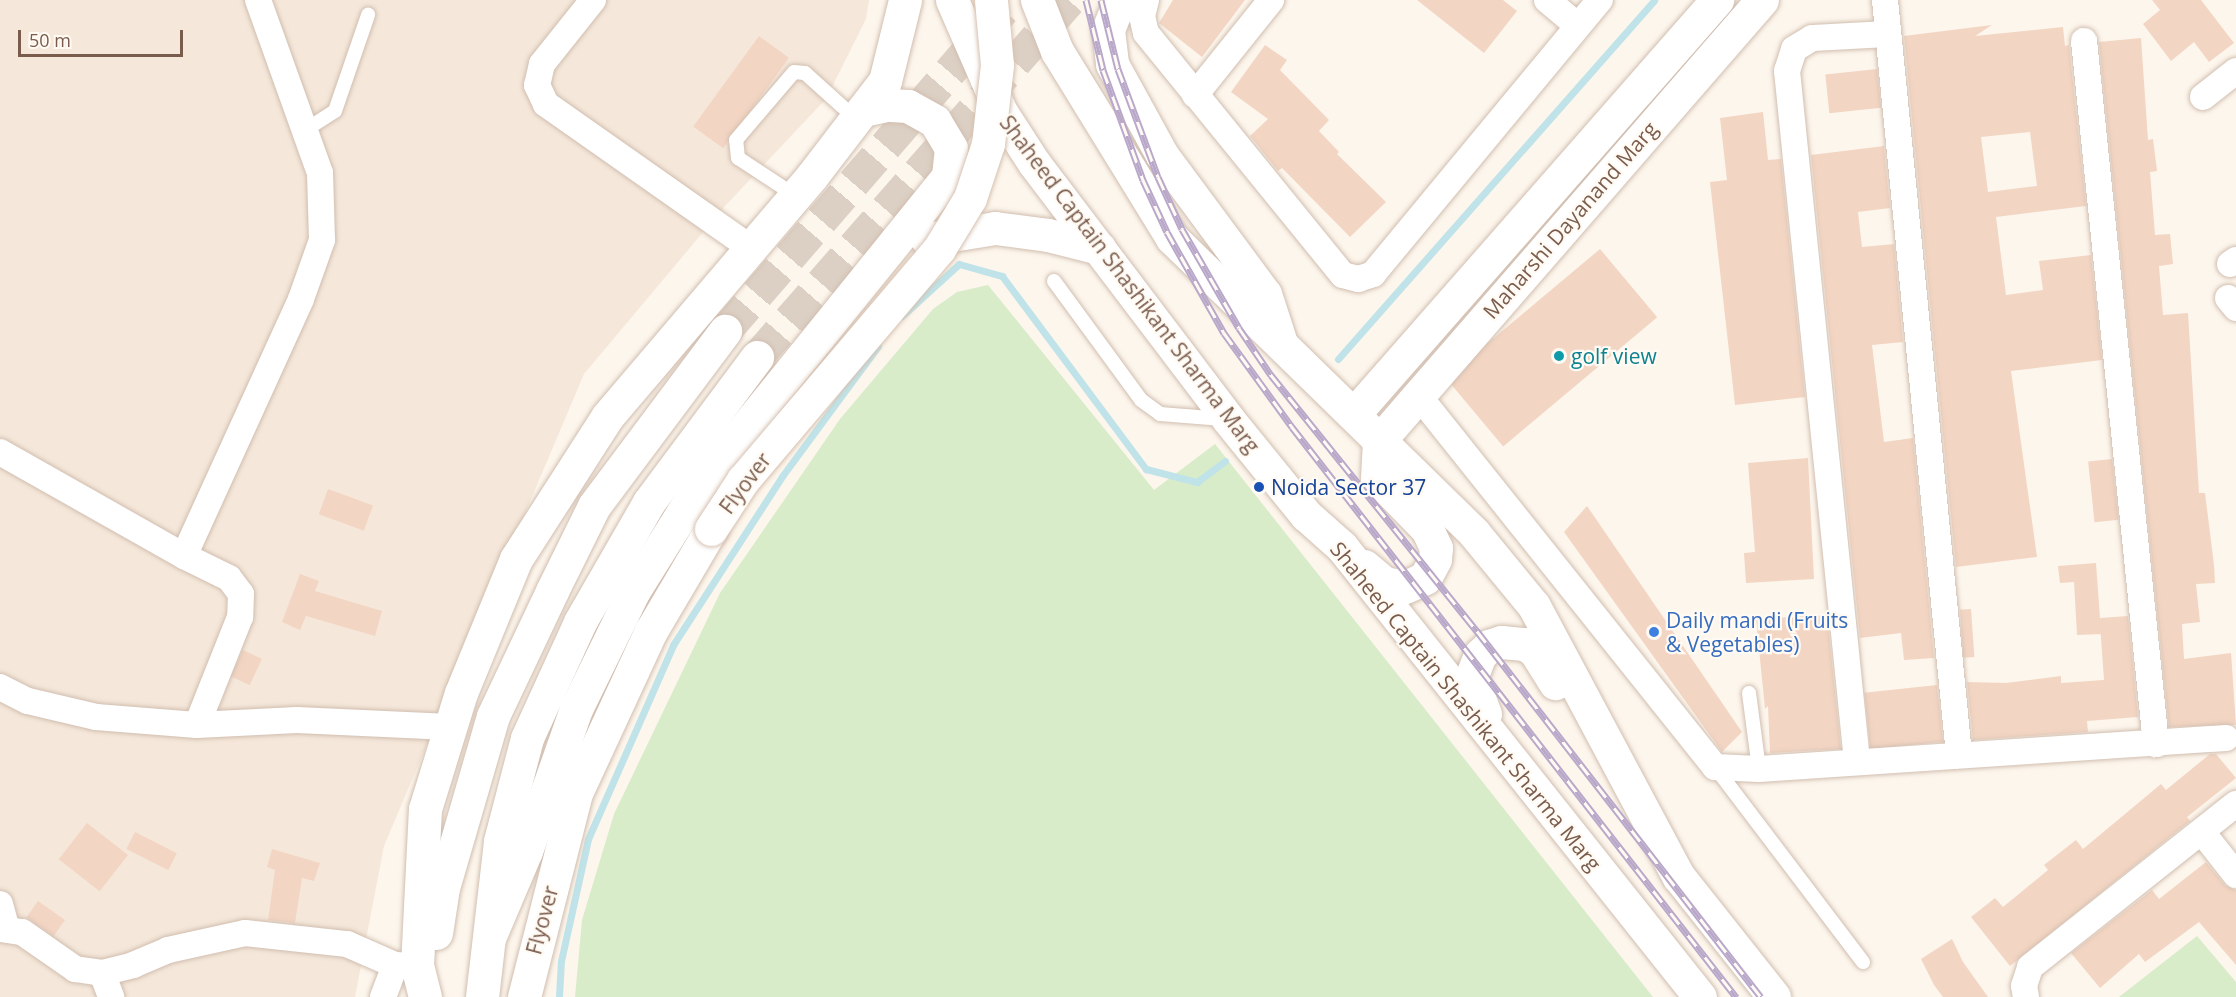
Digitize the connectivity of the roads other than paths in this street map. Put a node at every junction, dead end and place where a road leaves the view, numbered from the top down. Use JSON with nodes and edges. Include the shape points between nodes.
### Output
{"nodes":[{"id":1,"x":258,"y":0,"type":"edge"},
{"id":2,"x":593,"y":0,"type":"edge"},
{"id":3,"x":905,"y":0,"type":"edge"},
{"id":4,"x":952,"y":0,"type":"edge"},
{"id":5,"x":991,"y":0,"type":"edge"},
{"id":6,"x":1037,"y":0,"type":"edge"},
{"id":7,"x":1120,"y":0,"type":"edge"},
{"id":8,"x":1146,"y":0,"type":"edge"},
{"id":9,"x":1271,"y":0,"type":"edge"},
{"id":10,"x":1547,"y":0,"type":"edge"},
{"id":11,"x":1600,"y":0,"type":"edge"},
{"id":12,"x":1717,"y":0,"type":"edge"},
{"id":13,"x":1762,"y":0,"type":"edge"},
{"id":14,"x":1885,"y":0,"type":"edge"},
{"id":15,"x":368,"y":15,"type":"dead end"},
{"id":16,"x":1578,"y":26,"type":"junction"},
{"id":17,"x":1888,"y":34,"type":"junction"},
{"id":18,"x":2084,"y":41,"type":"dead end"},
{"id":19,"x":2236,"y":71,"type":"edge"},
{"id":20,"x":1195,"y":95,"type":"junction"},
{"id":21,"x":2203,"y":97,"type":"dead end"},
{"id":22,"x":860,"y":114,"type":"junction"},
{"id":23,"x":307,"y":129,"type":"junction"},
{"id":24,"x":796,"y":196,"type":"junction"},
{"id":25,"x":751,"y":248,"type":"junction"},
{"id":26,"x":1099,"y":248,"type":"junction"},
{"id":27,"x":888,"y":250,"type":"junction"},
{"id":28,"x":1054,"y":281,"type":"dead end"},
{"id":29,"x":725,"y":331,"type":"tunnel mouth"},
{"id":30,"x":1281,"y":344,"type":"junction"},
{"id":31,"x":757,"y":357,"type":"tunnel mouth"},
{"id":32,"x":1418,"y":395,"type":"junction"},
{"id":33,"x":1354,"y":414,"type":"junction"},
{"id":34,"x":1228,"y":419,"type":"junction"},
{"id":35,"x":1379,"y":441,"type":"junction"},
{"id":36,"x":0,"y":452,"type":"edge"},
{"id":37,"x":1342,"y":547,"type":"junction"},
{"id":38,"x":184,"y":556,"type":"junction"},
{"id":39,"x":0,"y":687,"type":"edge"},
{"id":40,"x":1749,"y":693,"type":"dead end"},
{"id":41,"x":197,"y":725,"type":"junction"},
{"id":42,"x":450,"y":727,"type":"junction"},
{"id":43,"x":2226,"y":738,"type":"dead end"},
{"id":44,"x":2156,"y":744,"type":"junction"},
{"id":45,"x":1506,"y":754,"type":"junction"},
{"id":46,"x":1959,"y":755,"type":"junction"},
{"id":47,"x":1857,"y":761,"type":"junction"},
{"id":48,"x":1715,"y":767,"type":"junction"},
{"id":49,"x":1759,"y":769,"type":"junction"},
{"id":50,"x":2236,"y":804,"type":"edge"},
{"id":51,"x":2202,"y":832,"type":"junction"},
{"id":52,"x":2236,"y":875,"type":"edge"},
{"id":53,"x":1679,"y":877,"type":"junction"},
{"id":54,"x":2,"y":920,"type":"edge"},
{"id":55,"x":489,"y":938,"type":"junction"},
{"id":56,"x":1863,"y":962,"type":"dead end"},
{"id":57,"x":406,"y":965,"type":"junction"},
{"id":58,"x":102,"y":973,"type":"junction"},
{"id":59,"x":111,"y":997,"type":"edge"},
{"id":60,"x":383,"y":997,"type":"edge"},
{"id":61,"x":425,"y":997,"type":"edge"},
{"id":62,"x":482,"y":997,"type":"edge"},
{"id":63,"x":524,"y":997,"type":"edge"},
{"id":64,"x":1700,"y":997,"type":"edge"},
{"id":65,"x":1774,"y":997,"type":"edge"},
{"id":66,"x":2026,"y":997,"type":"edge"}],
"edges":[{"from":1,"to":23,"type":"street"},
{"from":2,"to":25,"type":"street","via":[[542,64],[537,85],[546,104]]},
{"from":3,"to":22,"type":"main road","via":[[885,81]]},
{"from":4,"to":26,"type":"main road","name":"Shaheed Captain Shashikant Sharma Marg","via":[[1013,134]]},
{"from":5,"to":63,"type":"main road","name":"Flyover","bridge":true,"via":[[996,76],[988,144],[970,198],[939,249],[743,480],[651,631],[610,712],[576,793]]},
{"from":6,"to":30,"type":"main road","via":[[1057,51],[1172,238]]},
{"from":7,"to":30,"type":"main road","via":[[1108,30],[1112,64],[1162,155],[1265,294]]},
{"from":8,"to":20,"type":"street","via":[[1142,16],[1146,33]]},
{"from":9,"to":20,"type":"street"},
{"from":10,"to":16,"type":"street"},
{"from":11,"to":16,"type":"street"},
{"from":12,"to":33,"type":"main road","name":"Maharshi Dayanand Marg"},
{"from":13,"to":32,"type":"main road","name":"Maharshi Dayanand Marg"},
{"from":14,"to":17,"type":"street"},
{"from":15,"to":23,"type":"lane","via":[[335,111]]},
{"from":16,"to":20,"type":"street","via":[[1373,274],[1358,279],[1343,275]]},
{"from":17,"to":46,"type":"street"},
{"from":17,"to":47,"type":"street","via":[[1812,38],[1794,49],[1787,71]]},
{"from":18,"to":44,"type":"street"},
{"from":19,"to":21,"type":"street"},
{"from":22,"to":24,"type":"main road"},
{"from":22,"to":24,"type":"lane","via":[[806,73],[794,72],[736,140],[738,158]]},
{"from":22,"to":27,"type":"main road","via":[[886,105],[908,106],[935,121],[951,148],[948,176]]},
{"from":23,"to":38,"type":"street","via":[[320,173],[322,240],[297,309]]},
{"from":24,"to":25,"type":"main road"},
{"from":25,"to":42,"type":"main road","via":[[607,417],[523,548]]},
{"from":26,"to":27,"type":"main road","via":[[1048,235],[995,228],[957,232]]},
{"from":26,"to":34,"type":"main road","name":"Shaheed Captain Shashikant Sharma Marg"},
{"from":27,"to":55,"type":"main road","via":[[703,480],[633,592],[576,709],[526,851]]},
{"from":28,"to":34,"type":"lane","via":[[1141,400],[1160,414]]},
{"from":29,"to":61,"type":"main road","via":[[594,506],[493,716],[443,888]]},
{"from":30,"to":33,"type":"main road"},
{"from":31,"to":55,"type":"main road","via":[[649,502],[575,633],[527,738],[500,841]]},
{"from":32,"to":35,"type":"main road","name":"Maharshi Dayanand Marg"},
{"from":32,"to":48,"type":"street"},
{"from":33,"to":35,"type":"main road"},
{"from":34,"to":37,"type":"main road","name":"Shaheed Captain Shashikant Sharma Marg","via":[[1306,516]]},
{"from":35,"to":37,"type":"main road","via":[[1377,478],[1427,529],[1436,548],[1435,559],[1425,578],[1416,584],[1395,587],[1384,583]]},
{"from":35,"to":53,"type":"main road","via":[[1474,533],[1534,606]]},
{"from":36,"to":38,"type":"street"},
{"from":37,"to":45,"type":"main road","name":"Shaheed Captain Shashikant Sharma Marg"},
{"from":38,"to":41,"type":"street","via":[[229,578],[242,594],[240,618]]},
{"from":39,"to":41,"type":"street","via":[[28,701],[96,717]]},
{"from":40,"to":49,"type":"lane"},
{"from":41,"to":42,"type":"street","via":[[297,720]]},
{"from":42,"to":57,"type":"main road","via":[[424,809]]},
{"from":43,"to":44,"type":"street"},
{"from":44,"to":46,"type":"street"},
{"from":45,"to":53,"type":"main road","via":[[1473,690],[1471,678],[1474,665],[1489,646],[1513,641],[1530,648],[1543,661],[1588,742]]},
{"from":45,"to":64,"type":"main road","name":"Shaheed Captain Shashikant Sharma Marg"},
{"from":46,"to":47,"type":"street"},
{"from":47,"to":49,"type":"street"},
{"from":48,"to":49,"type":"street"},
{"from":48,"to":56,"type":"lane"},
{"from":50,"to":51,"type":"street"},
{"from":51,"to":52,"type":"street"},
{"from":51,"to":66,"type":"street","via":[[2030,967],[2024,986]]},
{"from":53,"to":65,"type":"main road"},
{"from":54,"to":58,"type":"street","via":[[75,969]]},
{"from":55,"to":62,"type":"main road"},
{"from":57,"to":58,"type":"street","via":[[347,944],[245,933],[168,950]]},
{"from":57,"to":60,"type":"street"},
{"from":57,"to":61,"type":"main road"},
{"from":58,"to":59,"type":"street"}]}
